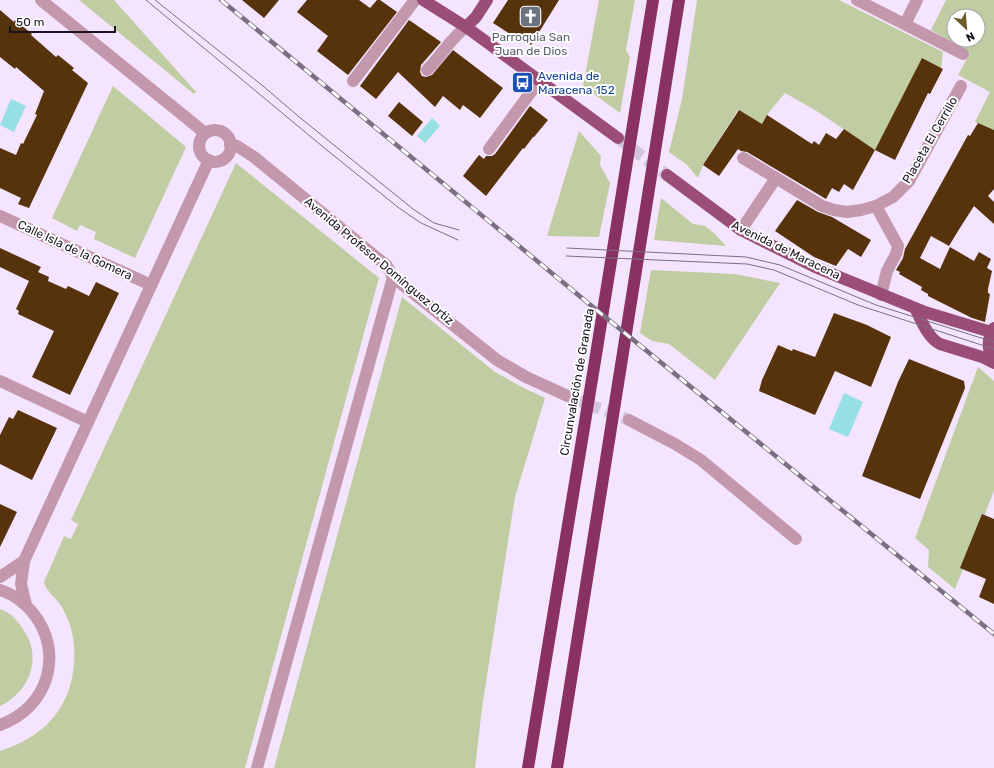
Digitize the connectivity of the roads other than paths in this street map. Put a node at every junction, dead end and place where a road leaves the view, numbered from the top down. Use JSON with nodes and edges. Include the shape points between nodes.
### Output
{"nodes":[{"id":1,"x":41,"y":0,"type":"edge"},
{"id":2,"x":415,"y":0,"type":"edge"},
{"id":3,"x":423,"y":0,"type":"edge"},
{"id":4,"x":487,"y":0,"type":"edge"},
{"id":5,"x":653,"y":0,"type":"edge"},
{"id":6,"x":679,"y":0,"type":"edge"},
{"id":7,"x":857,"y":0,"type":"edge"},
{"id":8,"x":917,"y":0,"type":"edge"},
{"id":9,"x":905,"y":24,"type":"junction"},
{"id":10,"x":466,"y":26,"type":"junction"},
{"id":11,"x":963,"y":54,"type":"dead end"},
{"id":12,"x":426,"y":70,"type":"dead end"},
{"id":13,"x":539,"y":80,"type":"junction"},
{"id":14,"x":353,"y":81,"type":"dead end"},
{"id":15,"x":961,"y":86,"type":"dead end"},
{"id":16,"x":205,"y":133,"type":"junction"},
{"id":17,"x":618,"y":138,"type":"tunnel mouth"},
{"id":18,"x":230,"y":145,"type":"junction"},
{"id":19,"x":489,"y":148,"type":"dead end"},
{"id":20,"x":743,"y":158,"type":"dead end"},
{"id":21,"x":209,"y":160,"type":"junction"},
{"id":22,"x":667,"y":175,"type":"tunnel mouth"},
{"id":23,"x":776,"y":178,"type":"junction"},
{"id":24,"x":876,"y":206,"type":"junction"},
{"id":25,"x":0,"y":216,"type":"edge"},
{"id":26,"x":741,"y":230,"type":"junction"},
{"id":27,"x":393,"y":277,"type":"junction"},
{"id":28,"x":151,"y":285,"type":"junction"},
{"id":29,"x":881,"y":295,"type":"junction"},
{"id":30,"x":915,"y":308,"type":"junction"},
{"id":31,"x":993,"y":330,"type":"edge"},
{"id":32,"x":994,"y":362,"type":"edge"},
{"id":33,"x":0,"y":381,"type":"edge"},
{"id":34,"x":572,"y":398,"type":"tunnel mouth"},
{"id":35,"x":629,"y":420,"type":"tunnel mouth"},
{"id":36,"x":88,"y":422,"type":"junction"},
{"id":37,"x":796,"y":539,"type":"dead end"},
{"id":38,"x":24,"y":561,"type":"junction"},
{"id":39,"x":0,"y":577,"type":"edge"},
{"id":40,"x":0,"y":590,"type":"edge"},
{"id":41,"x":26,"y":605,"type":"junction"},
{"id":42,"x":0,"y":725,"type":"edge"},
{"id":43,"x":257,"y":768,"type":"edge"},
{"id":44,"x":528,"y":768,"type":"edge"},
{"id":45,"x":556,"y":768,"type":"edge"}],
"edges":[{"from":1,"to":16,"type":"street"},
{"from":2,"to":14,"type":"street"},
{"from":3,"to":10,"type":"main road"},
{"from":4,"to":10,"type":"main road"},
{"from":5,"to":44,"type":"highway","name":"Circunvalación de Granada"},
{"from":6,"to":45,"type":"highway"},
{"from":7,"to":9,"type":"street"},
{"from":8,"to":9,"type":"street"},
{"from":9,"to":11,"type":"street"},
{"from":10,"to":12,"type":"street","via":[[455,35]]},
{"from":10,"to":13,"type":"main road"},
{"from":13,"to":17,"type":"main road"},
{"from":13,"to":19,"type":"street"},
{"from":15,"to":24,"type":"street","name":"Placeta El Cerrillo","via":[[909,181],[893,197]]},
{"from":16,"to":18,"type":"street","via":[[214,130],[223,133]]},
{"from":16,"to":21,"type":"street","via":[[200,141],[200,150]]},
{"from":18,"to":21,"type":"street","via":[[228,155],[224,158],[219,161]]},
{"from":18,"to":27,"type":"street","name":"Avenida Profesor Domínguez Ortiz","via":[[237,146],[262,164],[387,266]]},
{"from":20,"to":23,"type":"street","name":"Placeta El Cerrillo"},
{"from":21,"to":28,"type":"street"},
{"from":22,"to":26,"type":"main road","name":"Avenida de Maracena"},
{"from":23,"to":24,"type":"street","name":"Placeta El Cerrillo","via":[[822,206],[834,210],[847,212]]},
{"from":23,"to":26,"type":"street"},
{"from":24,"to":29,"type":"street","via":[[898,246],[887,271]]},
{"from":25,"to":28,"type":"street","name":"Calle Isla de la Gomera"},
{"from":26,"to":29,"type":"main road","name":"Avenida de Maracena","via":[[815,267]]},
{"from":27,"to":34,"type":"street","name":"Avenida Profesor Domínguez Ortiz","via":[[498,360],[526,377]]},
{"from":27,"to":43,"type":"street"},
{"from":28,"to":36,"type":"street"},
{"from":29,"to":30,"type":"main road","name":"Avenida de Maracena"},
{"from":30,"to":31,"type":"main road","name":"Avenida de Maracena"},
{"from":30,"to":32,"type":"main road","via":[[934,341]]},
{"from":31,"to":32,"type":"main road","via":[[988,348]]},
{"from":33,"to":36,"type":"street"},
{"from":35,"to":37,"type":"street","via":[[706,463]]},
{"from":36,"to":38,"type":"street"},
{"from":38,"to":39,"type":"street"},
{"from":38,"to":41,"type":"street","via":[[21,584]]},
{"from":40,"to":41,"type":"street"},
{"from":41,"to":42,"type":"street","via":[[41,622],[49,644],[50,667],[43,690],[30,707],[12,721]]}]}
